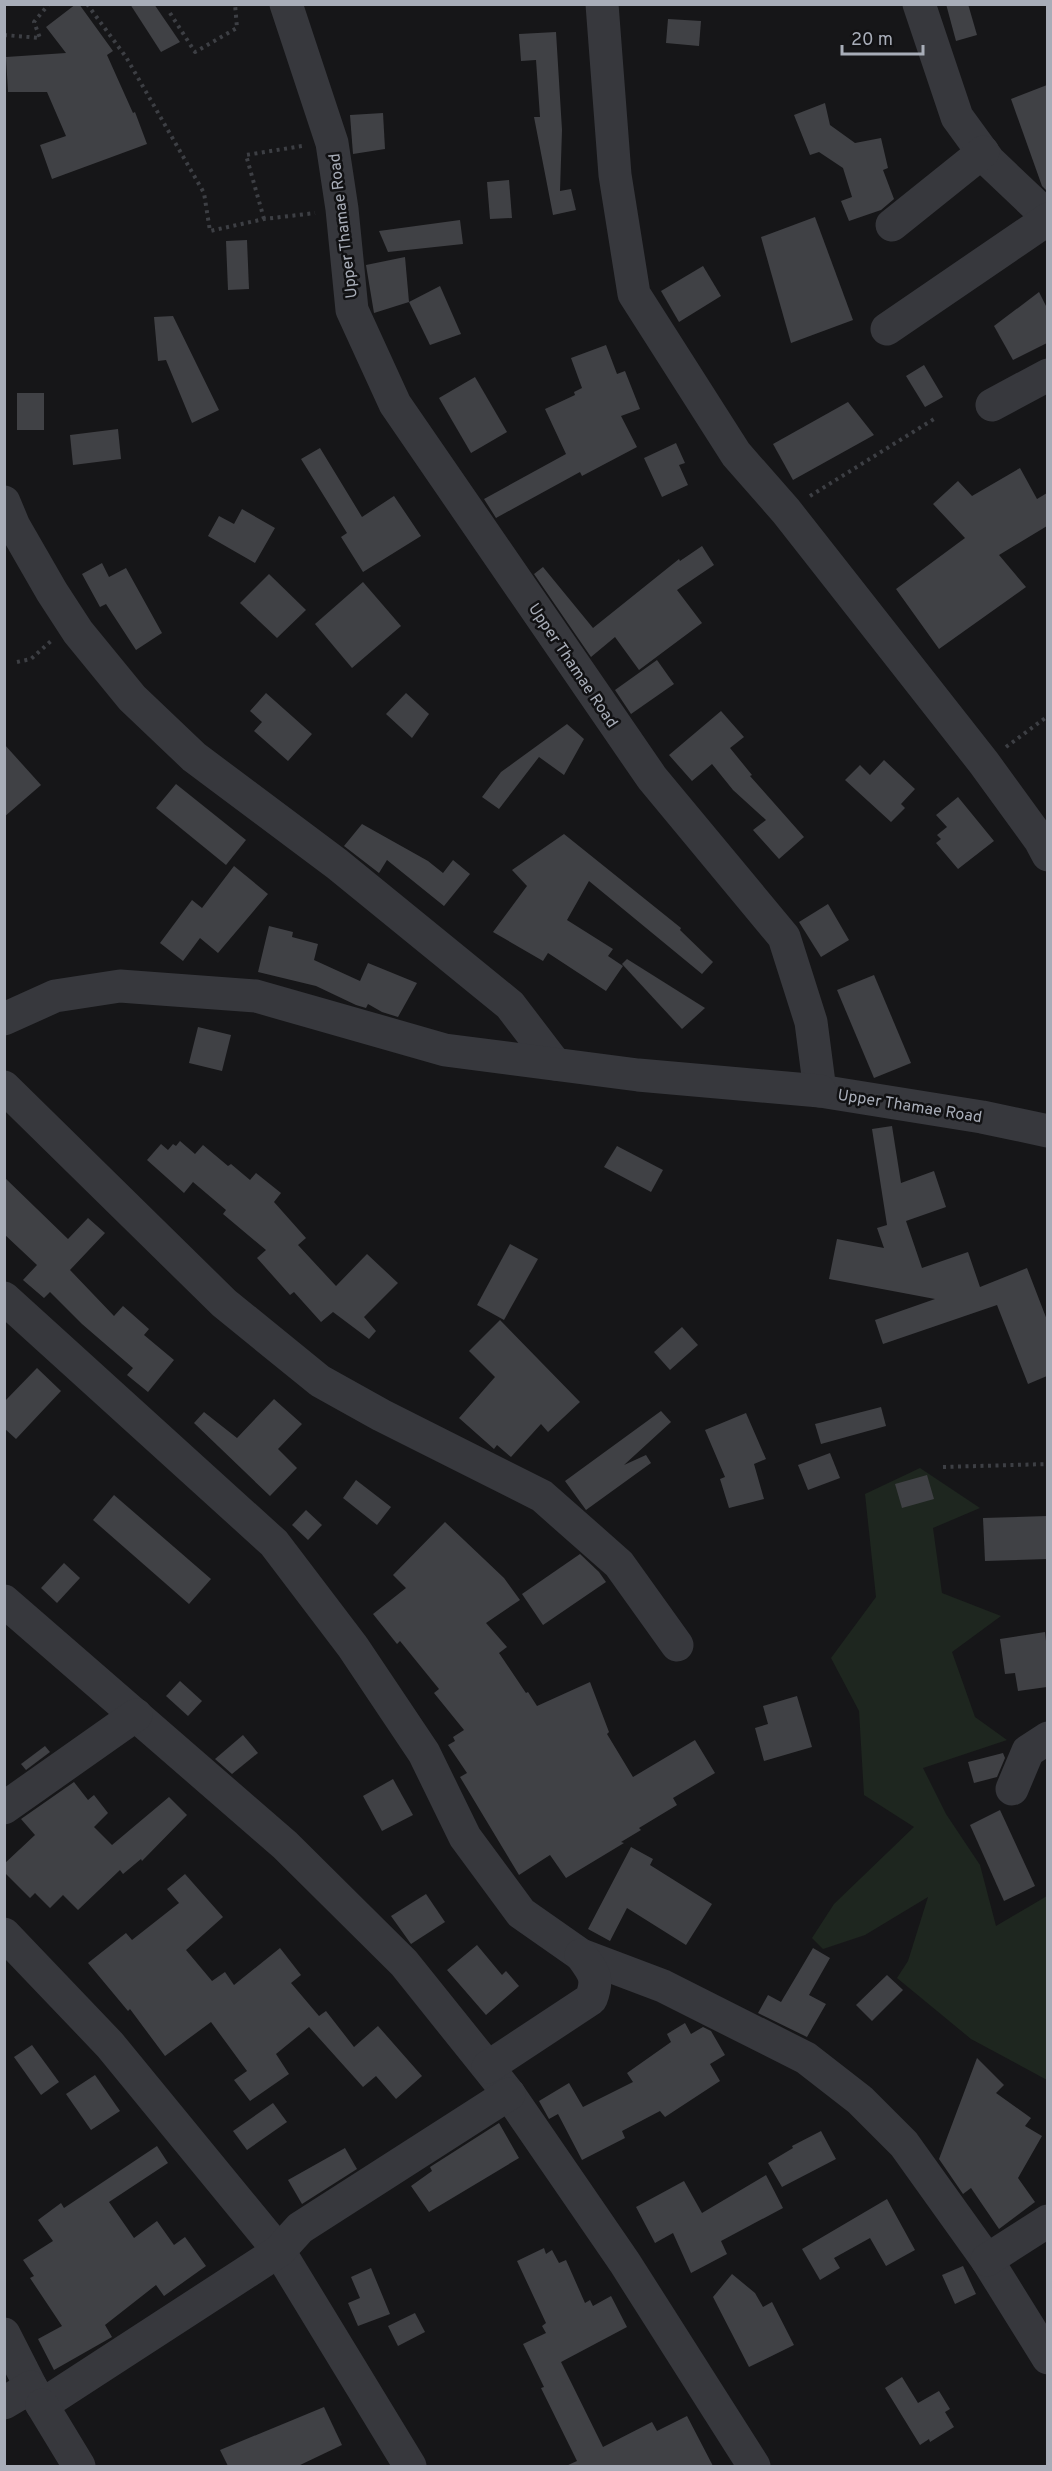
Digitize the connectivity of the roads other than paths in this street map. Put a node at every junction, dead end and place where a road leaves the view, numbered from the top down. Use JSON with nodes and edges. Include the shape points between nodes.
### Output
{"nodes":[{"id":1,"x":286,"y":4,"type":"edge"},
{"id":2,"x":602,"y":4,"type":"edge"},
{"id":3,"x":919,"y":4,"type":"edge"},
{"id":4,"x":983,"y":152,"type":"junction"},
{"id":5,"x":1046,"y":211,"type":"edge"},
{"id":6,"x":892,"y":225,"type":"dead end"},
{"id":7,"x":886,"y":329,"type":"dead end"},
{"id":8,"x":1047,"y":375,"type":"edge"},
{"id":9,"x":992,"y":405,"type":"dead end"},
{"id":10,"x":8,"y":518,"type":"edge"},
{"id":11,"x":1047,"y":855,"type":"edge"},
{"id":12,"x":4,"y":1019,"type":"edge"},
{"id":13,"x":555,"y":1064,"type":"junction"},
{"id":14,"x":4,"y":1088,"type":"edge"},
{"id":15,"x":820,"y":1091,"type":"junction"},
{"id":16,"x":1047,"y":1131,"type":"edge"},
{"id":17,"x":4,"y":1298,"type":"edge"},
{"id":18,"x":4,"y":1601,"type":"edge"},
{"id":19,"x":677,"y":1645,"type":"dead end"},
{"id":20,"x":136,"y":1715,"type":"junction"},
{"id":21,"x":1047,"y":1738,"type":"edge"},
{"id":22,"x":1012,"y":1789,"type":"dead end"},
{"id":23,"x":4,"y":1808,"type":"edge"},
{"id":24,"x":4,"y":1934,"type":"edge"},
{"id":25,"x":581,"y":1955,"type":"junction"},
{"id":26,"x":488,"y":2067,"type":"junction"},
{"id":27,"x":509,"y":2094,"type":"junction"},
{"id":28,"x":1047,"y":2221,"type":"edge"},
{"id":29,"x":279,"y":2251,"type":"junction"},
{"id":30,"x":987,"y":2260,"type":"junction"},
{"id":31,"x":4,"y":2334,"type":"edge"},
{"id":32,"x":1047,"y":2358,"type":"edge"},
{"id":33,"x":26,"y":2398,"type":"edge"},
{"id":34,"x":79,"y":2466,"type":"edge"},
{"id":35,"x":410,"y":2466,"type":"edge"},
{"id":36,"x":754,"y":2466,"type":"edge"}],
"edges":[{"from":1,"to":15,"type":"street","name":"Upper Thamae Road","via":[[332,143],[352,310],[395,404],[651,778],[784,937],[812,1023]]},
{"from":2,"to":11,"type":"street","via":[[615,175],[634,294],[736,454],[786,511],[984,763]]},
{"from":3,"to":4,"type":"street","via":[[957,117]]},
{"from":4,"to":5,"type":"street"},
{"from":4,"to":6,"type":"street"},
{"from":5,"to":7,"type":"street"},
{"from":8,"to":9,"type":"street"},
{"from":10,"to":13,"type":"street","via":[[72,623],[132,698],[194,758],[337,864],[510,1005]]},
{"from":12,"to":13,"type":"street","via":[[55,996],[120,986],[256,996],[445,1050]]},
{"from":13,"to":15,"type":"street"},
{"from":14,"to":19,"type":"street","via":[[224,1303],[320,1381],[543,1496],[619,1564]]},
{"from":15,"to":16,"type":"street","name":"Upper Thamae Road"},
{"from":17,"to":25,"type":"street","via":[[274,1543],[392,1705],[424,1753],[465,1837],[521,1913]]},
{"from":18,"to":20,"type":"street"},
{"from":20,"to":23,"type":"street"},
{"from":20,"to":26,"type":"street","via":[[285,1845],[404,1963]]},
{"from":21,"to":22,"type":"street","via":[[1028,1751]]},
{"from":24,"to":29,"type":"street","via":[[110,2045]]},
{"from":25,"to":26,"type":"street","via":[[597,1984],[591,1999]]},
{"from":25,"to":30,"type":"street","via":[[663,1986],[806,2058],[860,2100],[904,2145]]},
{"from":26,"to":27,"type":"street"},
{"from":27,"to":29,"type":"street","via":[[300,2228]]},
{"from":27,"to":36,"type":"street","via":[[626,2264]]},
{"from":28,"to":30,"type":"street"},
{"from":29,"to":33,"type":"street"},
{"from":29,"to":35,"type":"street"},
{"from":30,"to":32,"type":"street"},
{"from":31,"to":33,"type":"street"},
{"from":33,"to":34,"type":"street"}]}
